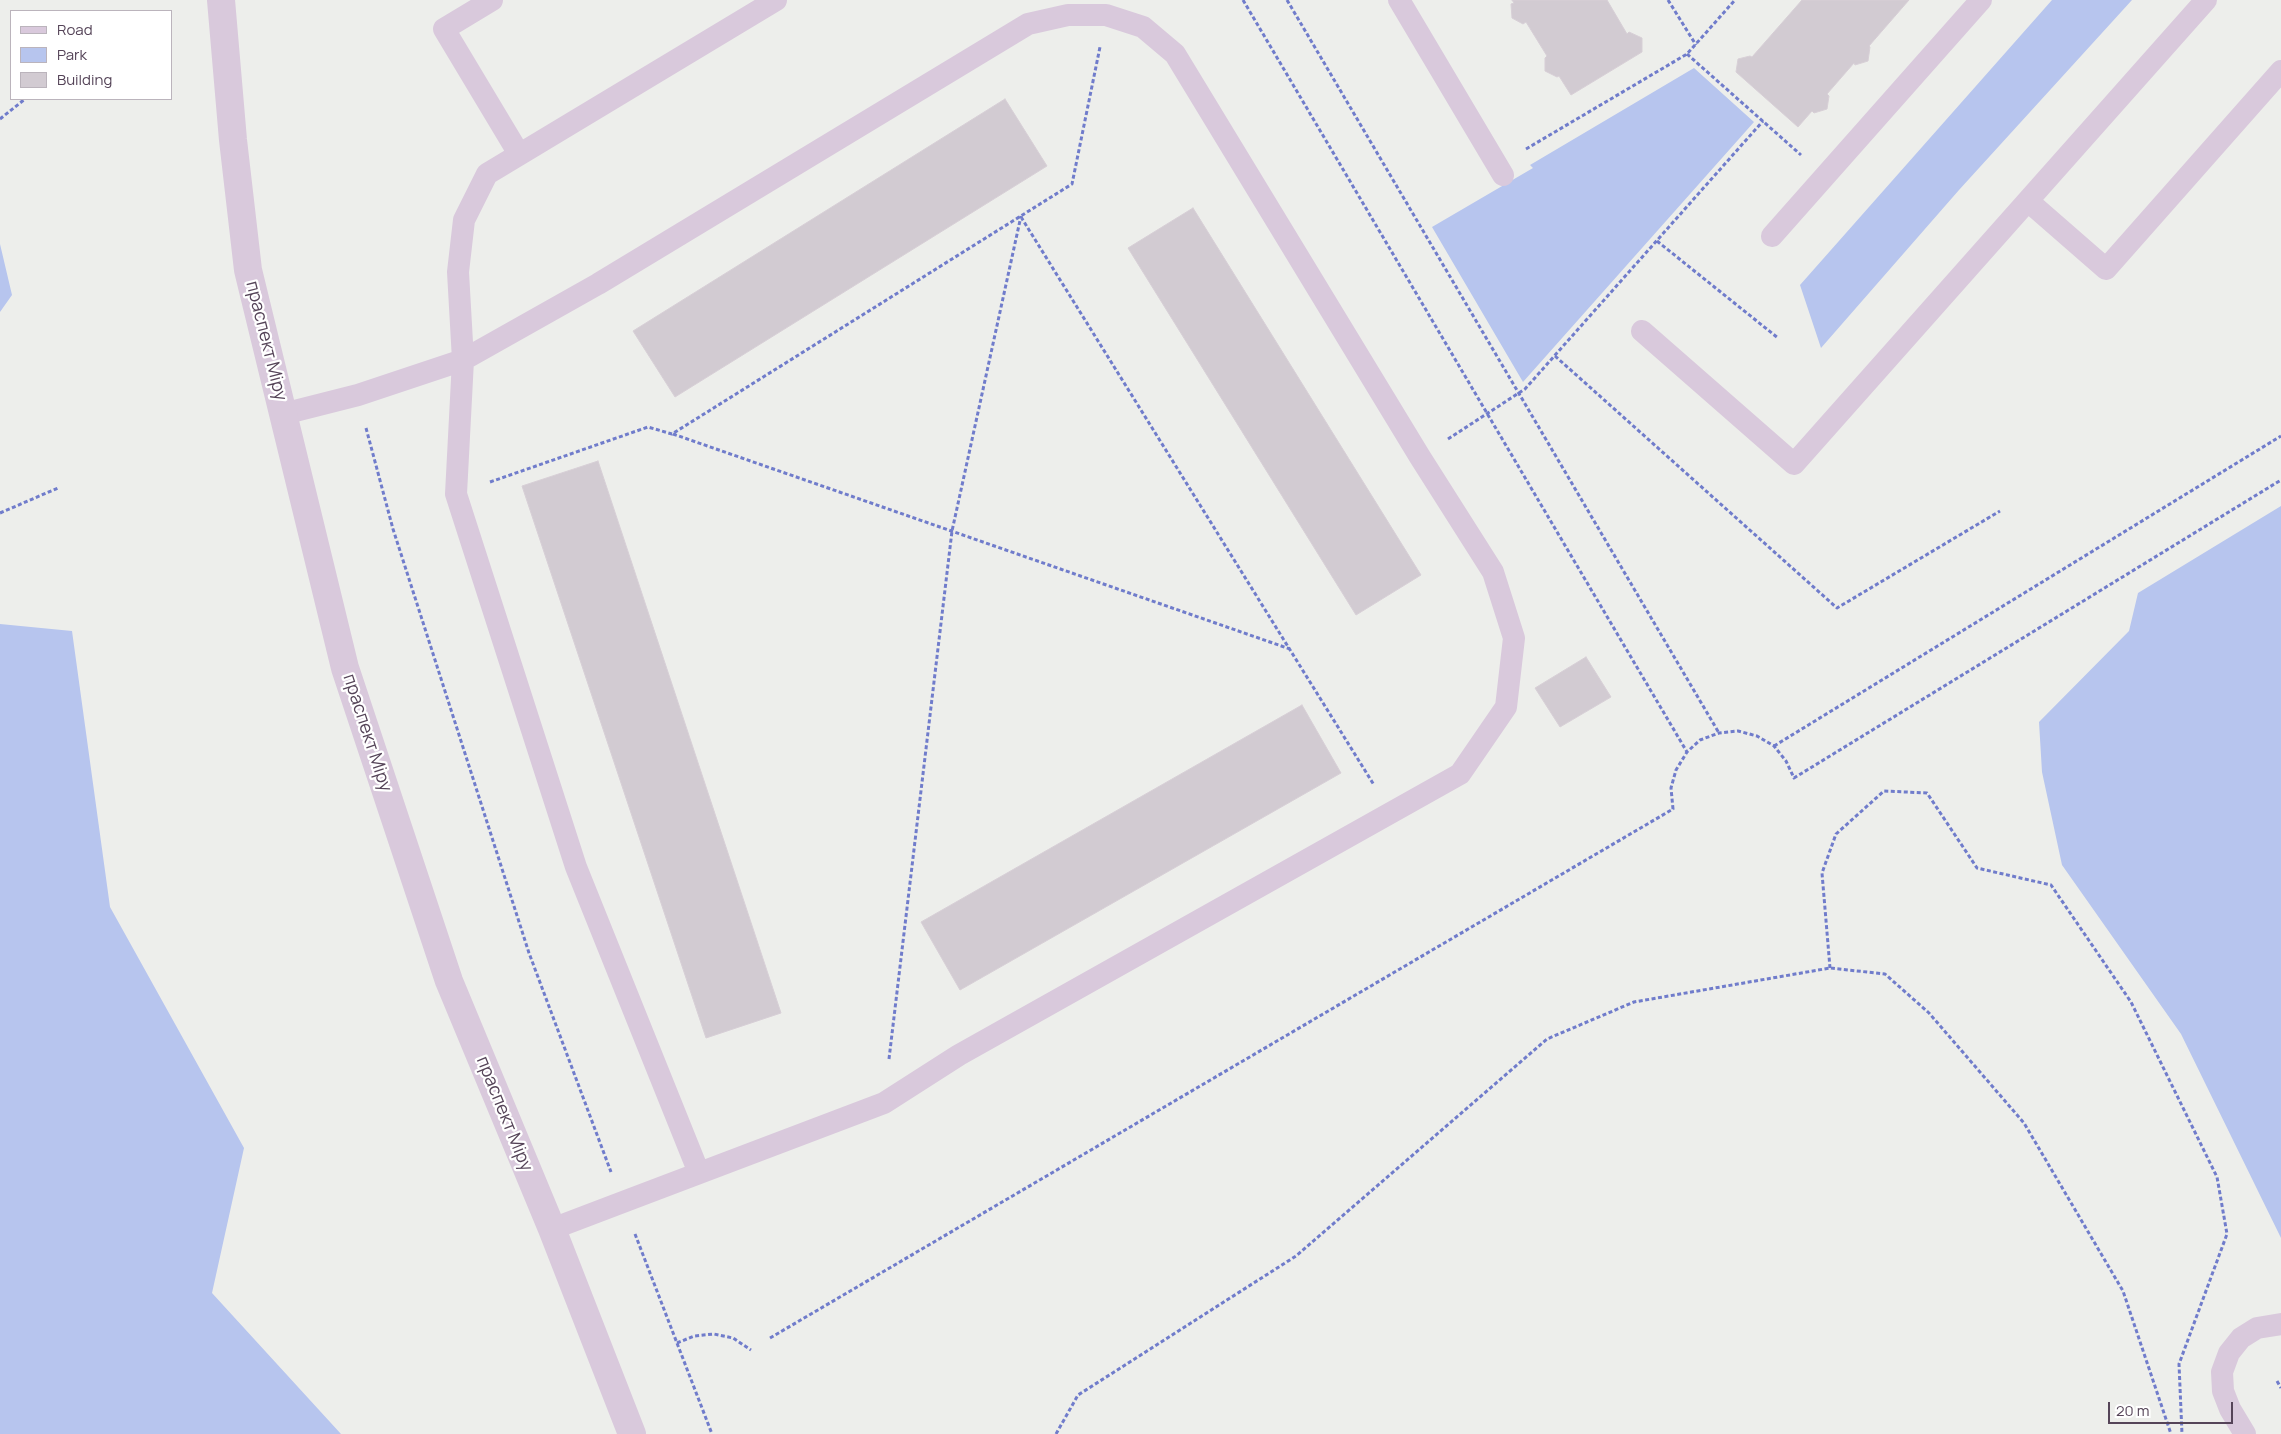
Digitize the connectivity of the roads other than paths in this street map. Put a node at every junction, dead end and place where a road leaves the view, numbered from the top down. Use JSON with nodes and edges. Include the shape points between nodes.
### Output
{"nodes":[{"id":1,"x":221,"y":0,"type":"edge"},
{"id":2,"x":492,"y":0,"type":"edge"},
{"id":3,"x":776,"y":0,"type":"edge"},
{"id":4,"x":1399,"y":0,"type":"edge"},
{"id":5,"x":1981,"y":0,"type":"edge"},
{"id":6,"x":2206,"y":0,"type":"edge"},
{"id":7,"x":2281,"y":71,"type":"edge"},
{"id":8,"x":519,"y":154,"type":"junction"},
{"id":9,"x":1502,"y":175,"type":"dead end"},
{"id":10,"x":2028,"y":201,"type":"junction"},
{"id":11,"x":1772,"y":236,"type":"dead end"},
{"id":12,"x":1642,"y":331,"type":"dead end"},
{"id":13,"x":462,"y":360,"type":"junction"},
{"id":14,"x":283,"y":414,"type":"junction"},
{"id":15,"x":699,"y":1173,"type":"junction"},
{"id":16,"x":552,"y":1229,"type":"junction"},
{"id":17,"x":2281,"y":1324,"type":"edge"},
{"id":18,"x":632,"y":1434,"type":"edge"},
{"id":19,"x":2245,"y":1434,"type":"edge"}],
"edges":[{"from":1,"to":14,"type":"street","name":"праспект Міру","via":[[248,270]]},
{"from":2,"to":8,"type":"lane","via":[[444,29]]},
{"from":3,"to":8,"type":"lane"},
{"from":4,"to":9,"type":"lane"},
{"from":5,"to":11,"type":"lane"},
{"from":6,"to":10,"type":"lane"},
{"from":7,"to":10,"type":"lane","via":[[2106,269]]},
{"from":8,"to":13,"type":"lane","via":[[487,174],[464,220],[458,272]]},
{"from":10,"to":12,"type":"lane","via":[[1794,464]]},
{"from":13,"to":14,"type":"lane","via":[[358,395]]},
{"from":13,"to":15,"type":"lane","via":[[456,494],[576,867]]},
{"from":13,"to":15,"type":"lane","via":[[598,284],[1028,24],[1068,15],[1106,16],[1143,27],[1175,54],[1493,572],[1514,638],[1506,707],[1460,774],[959,1055],[884,1103]]},
{"from":14,"to":16,"type":"street","name":"праспект Міру","via":[[345,668],[449,981]]},
{"from":15,"to":16,"type":"lane"},
{"from":16,"to":18,"type":"street","name":"праспект Міру"},
{"from":17,"to":19,"type":"lane","via":[[2258,1328],[2241,1338],[2229,1353],[2222,1372],[2223,1391]]}]}
